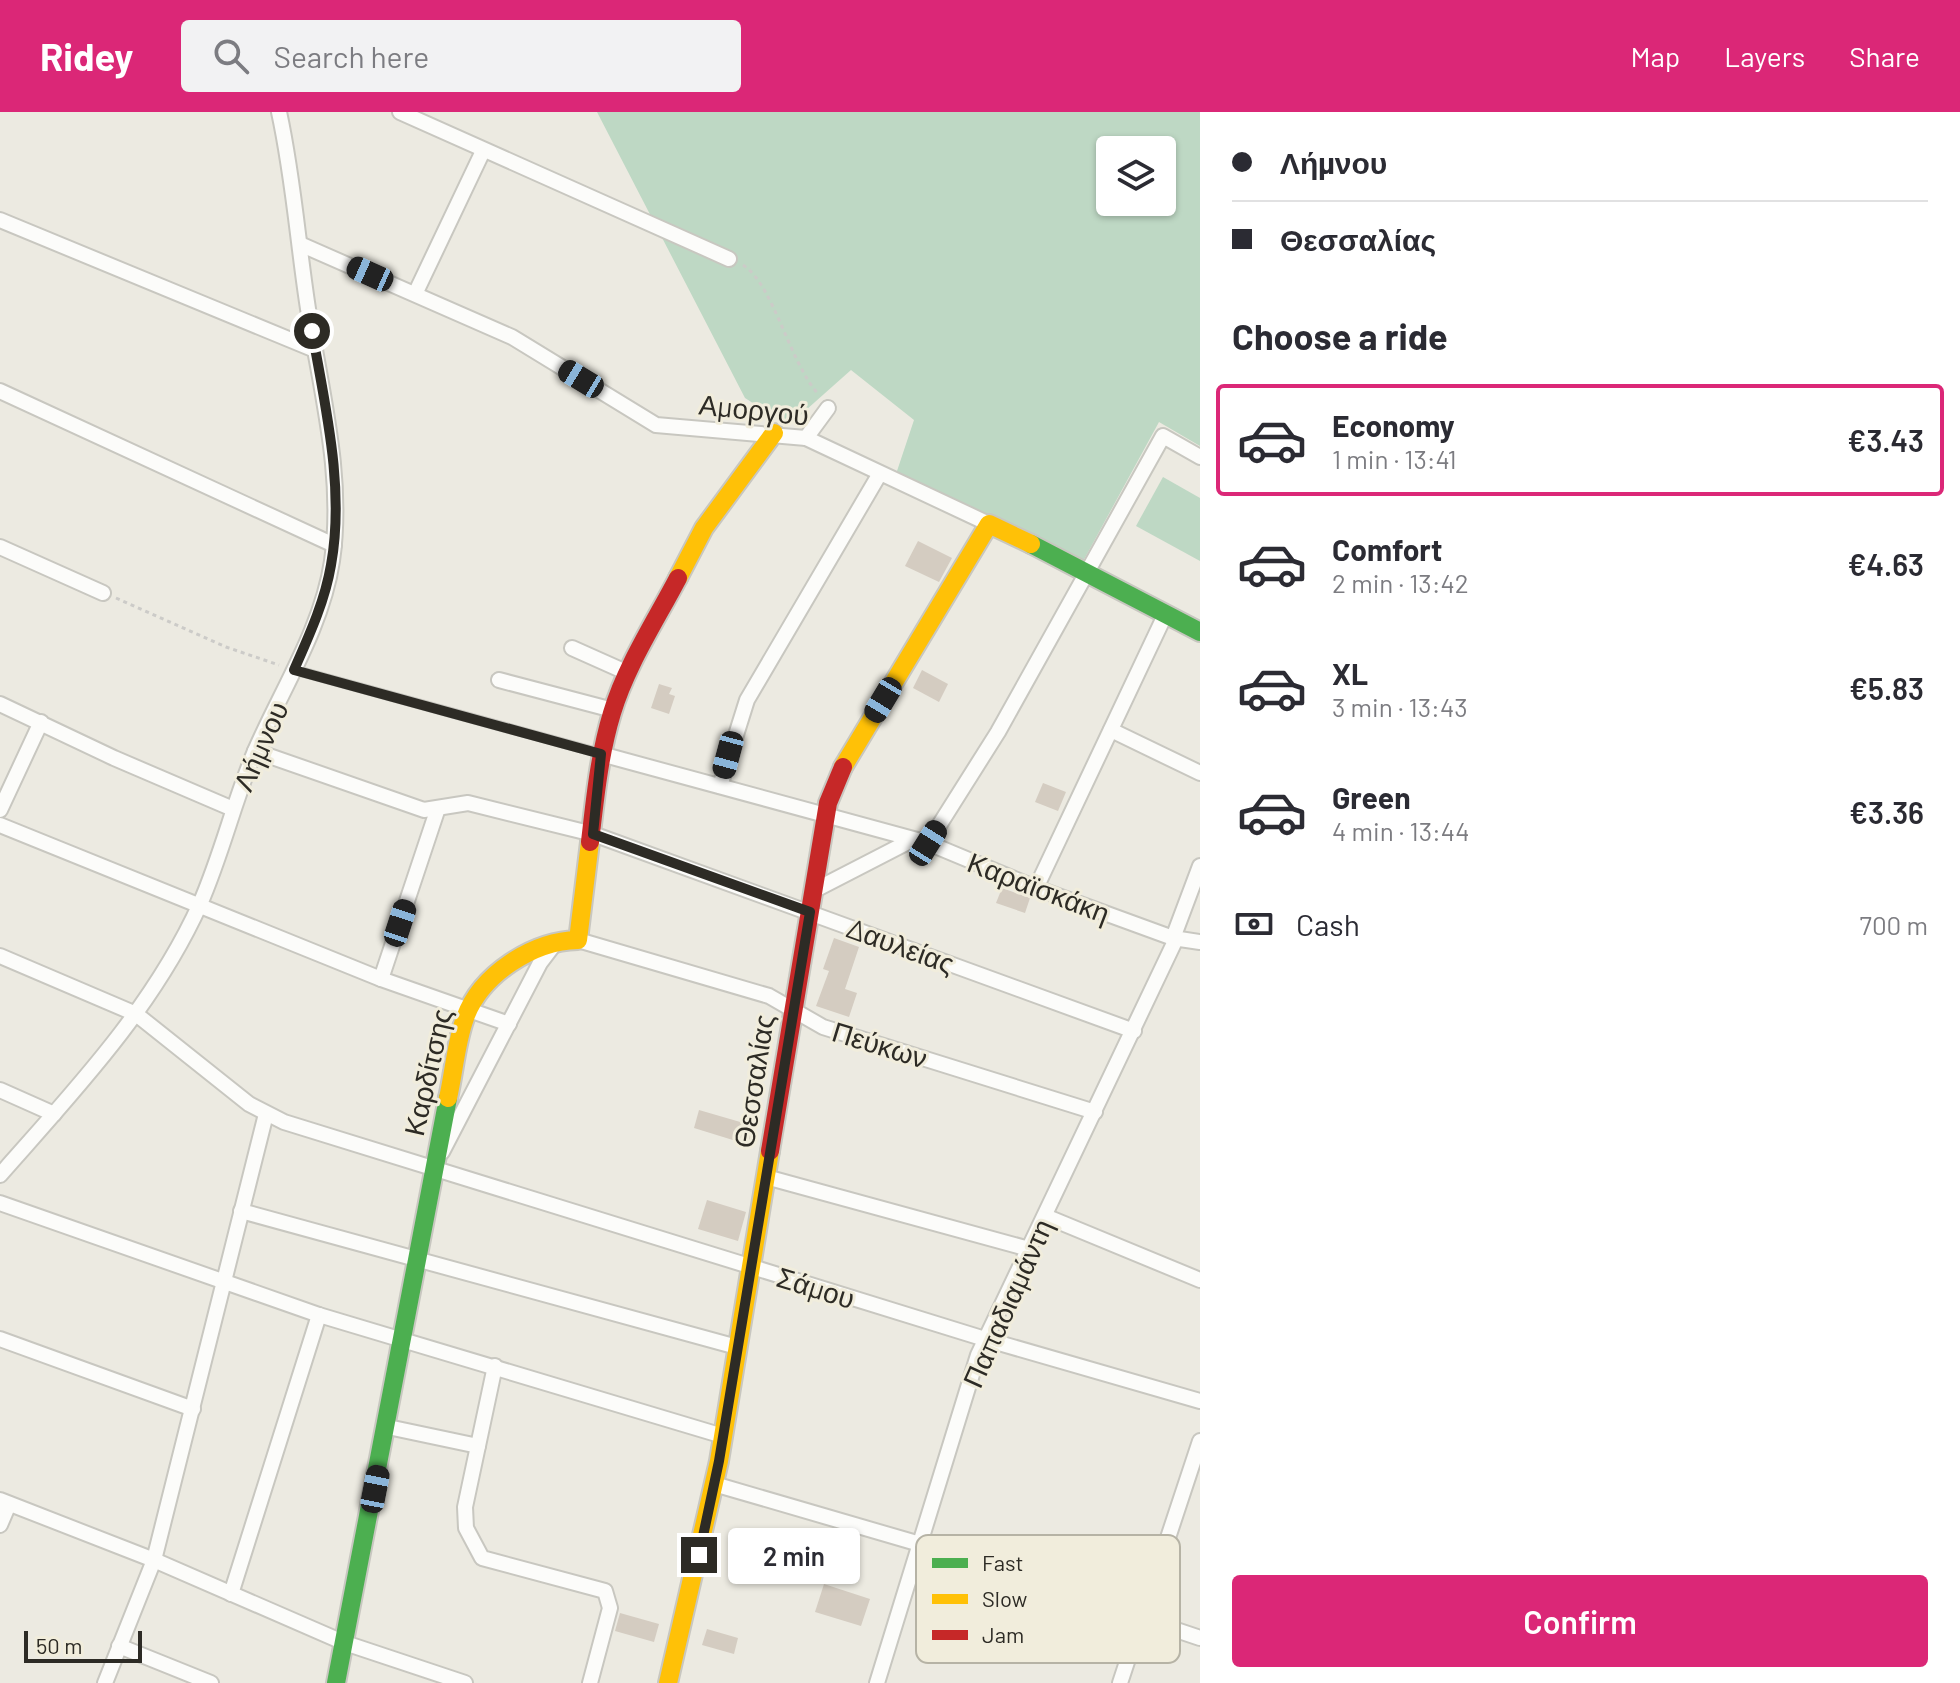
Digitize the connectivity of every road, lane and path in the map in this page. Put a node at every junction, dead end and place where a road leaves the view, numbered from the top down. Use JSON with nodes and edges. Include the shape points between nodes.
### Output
{"nodes":[{"id":1,"x":279,"y":112,"type":"edge"},
{"id":2,"x":400,"y":112,"type":"edge"},
{"id":3,"x":483,"y":151,"type":"junction"},
{"id":4,"x":0,"y":220,"type":"edge"},
{"id":5,"x":302,"y":245,"type":"junction"},
{"id":6,"x":729,"y":259,"type":"joint"},
{"id":7,"x":416,"y":292,"type":"junction"},
{"id":8,"x":315,"y":350,"type":"junction"},
{"id":9,"x":0,"y":391,"type":"edge"},
{"id":10,"x":828,"y":408,"type":"joint"},
{"id":11,"x":774,"y":433,"type":"junction"},
{"id":12,"x":806,"y":438,"type":"junction"},
{"id":13,"x":1200,"y":457,"type":"edge"},
{"id":14,"x":879,"y":475,"type":"junction"},
{"id":15,"x":989,"y":524,"type":"junction"},
{"id":16,"x":334,"y":545,"type":"junction"},
{"id":17,"x":0,"y":547,"type":"edge"},
{"id":18,"x":1090,"y":572,"type":"junction"},
{"id":19,"x":103,"y":593,"type":"joint"},
{"id":20,"x":1166,"y":613,"type":"junction"},
{"id":21,"x":1200,"y":632,"type":"edge"},
{"id":22,"x":572,"y":648,"type":"dead end"},
{"id":23,"x":294,"y":670,"type":"junction"},
{"id":24,"x":628,"y":673,"type":"junction"},
{"id":25,"x":499,"y":680,"type":"dead end"},
{"id":26,"x":0,"y":704,"type":"edge"},
{"id":27,"x":613,"y":710,"type":"junction"},
{"id":28,"x":41,"y":722,"type":"junction"},
{"id":29,"x":1111,"y":730,"type":"junction"},
{"id":30,"x":255,"y":751,"type":"junction"},
{"id":31,"x":601,"y":754,"type":"junction"},
{"id":32,"x":1200,"y":773,"type":"edge"},
{"id":33,"x":720,"y":786,"type":"junction"},
{"id":34,"x":233,"y":809,"type":"junction"},
{"id":35,"x":0,"y":810,"type":"edge"},
{"id":36,"x":437,"y":811,"type":"junction"},
{"id":37,"x":826,"y":818,"type":"junction"},
{"id":38,"x":0,"y":825,"type":"edge"},
{"id":39,"x":593,"y":834,"type":"junction"},
{"id":40,"x":910,"y":841,"type":"junction"},
{"id":41,"x":928,"y":843,"type":"junction"},
{"id":42,"x":1200,"y":866,"type":"edge"},
{"id":43,"x":1036,"y":888,"type":"junction"},
{"id":44,"x":813,"y":891,"type":"junction"},
{"id":45,"x":199,"y":907,"type":"junction"},
{"id":46,"x":810,"y":912,"type":"junction"},
{"id":47,"x":1175,"y":938,"type":"junction"},
{"id":48,"x":578,"y":940,"type":"junction"},
{"id":49,"x":556,"y":942,"type":"junction"},
{"id":50,"x":1200,"y":942,"type":"edge"},
{"id":51,"x":0,"y":956,"type":"edge"},
{"id":52,"x":381,"y":979,"type":"junction"},
{"id":53,"x":468,"y":1009,"type":"junction"},
{"id":54,"x":793,"y":1011,"type":"junction"},
{"id":55,"x":136,"y":1014,"type":"junction"},
{"id":56,"x":509,"y":1024,"type":"junction"},
{"id":57,"x":1134,"y":1031,"type":"junction"},
{"id":58,"x":0,"y":1090,"type":"edge"},
{"id":59,"x":1095,"y":1112,"type":"junction"},
{"id":60,"x":54,"y":1114,"type":"junction"},
{"id":61,"x":266,"y":1114,"type":"junction"},
{"id":62,"x":435,"y":1167,"type":"junction"},
{"id":63,"x":0,"y":1175,"type":"edge"},
{"id":64,"x":766,"y":1177,"type":"junction"},
{"id":65,"x":0,"y":1203,"type":"edge"},
{"id":66,"x":241,"y":1211,"type":"junction"},
{"id":67,"x":1045,"y":1216,"type":"junction"},
{"id":68,"x":1029,"y":1249,"type":"junction"},
{"id":69,"x":415,"y":1259,"type":"junction"},
{"id":70,"x":749,"y":1267,"type":"junction"},
{"id":71,"x":1200,"y":1280,"type":"edge"},
{"id":72,"x":223,"y":1282,"type":"junction"},
{"id":73,"x":319,"y":1315,"type":"junction"},
{"id":74,"x":0,"y":1339,"type":"edge"},
{"id":75,"x":400,"y":1339,"type":"junction"},
{"id":76,"x":985,"y":1339,"type":"junction"},
{"id":77,"x":737,"y":1347,"type":"junction"},
{"id":78,"x":495,"y":1366,"type":"junction"},
{"id":79,"x":1200,"y":1401,"type":"edge"},
{"id":80,"x":193,"y":1409,"type":"junction"},
{"id":81,"x":388,"y":1427,"type":"junction"},
{"id":82,"x":723,"y":1436,"type":"junction"},
{"id":83,"x":1200,"y":1441,"type":"edge"},
{"id":84,"x":478,"y":1446,"type":"junction"},
{"id":85,"x":714,"y":1484,"type":"junction"},
{"id":86,"x":4,"y":1502,"type":"edge"},
{"id":87,"x":0,"y":1525,"type":"edge"},
{"id":88,"x":923,"y":1535,"type":"edge"},
{"id":89,"x":1169,"y":1535,"type":"edge"},
{"id":90,"x":916,"y":1543,"type":"edge"},
{"id":91,"x":916,"y":1557,"type":"edge"},
{"id":92,"x":154,"y":1560,"type":"junction"},
{"id":93,"x":231,"y":1594,"type":"junction"},
{"id":94,"x":1180,"y":1631,"type":"edge"},
{"id":95,"x":1200,"y":1638,"type":"edge"},
{"id":96,"x":345,"y":1643,"type":"junction"},
{"id":97,"x":119,"y":1646,"type":"junction"},
{"id":98,"x":1126,"y":1663,"type":"edge"},
{"id":99,"x":207,"y":1682,"type":"edge"},
{"id":100,"x":105,"y":1683,"type":"edge"},
{"id":101,"x":336,"y":1683,"type":"edge"},
{"id":102,"x":465,"y":1683,"type":"edge"},
{"id":103,"x":590,"y":1683,"type":"edge"},
{"id":104,"x":668,"y":1683,"type":"edge"},
{"id":105,"x":877,"y":1683,"type":"edge"},
{"id":106,"x":1120,"y":1683,"type":"edge"}],
"edges":[{"from":1,"to":5,"type":"street","name":"Λήμνου"},
{"from":2,"to":3,"type":"street"},
{"from":3,"to":6,"type":"street"},
{"from":3,"to":7,"type":"street"},
{"from":4,"to":8,"type":"street"},
{"from":5,"to":7,"type":"street","name":"Αμοργού"},
{"from":5,"to":8,"type":"street","name":"Λήμνου"},
{"from":6,"to":10,"type":"path","via":[[760,280],[805,380]]},
{"from":7,"to":11,"type":"street","name":"Αμοργού","via":[[512,337],[656,425]]},
{"from":8,"to":16,"type":"street","name":"Λήμνου","via":[[334,475]]},
{"from":9,"to":16,"type":"street"},
{"from":10,"to":12,"type":"street"},
{"from":11,"to":12,"type":"street","name":"Αμοργού"},
{"from":11,"to":24,"type":"street","via":[[704,528]]},
{"from":12,"to":14,"type":"street","name":"Αμοργού"},
{"from":13,"to":18,"type":"street","via":[[1163,436]]},
{"from":14,"to":15,"type":"street","name":"Αμοργού"},
{"from":14,"to":33,"type":"street","via":[[747,700]]},
{"from":15,"to":18,"type":"street","name":"Αμοργού"},
{"from":15,"to":37,"type":"street","name":"Θεσσαλίας","via":[[838,776]]},
{"from":16,"to":23,"type":"street","name":"Λήμνου","via":[[328,581]]},
{"from":17,"to":19,"type":"street"},
{"from":18,"to":20,"type":"street","name":"Αμοργού"},
{"from":18,"to":41,"type":"street"},
{"from":19,"to":23,"type":"path","via":[[226,647]]},
{"from":20,"to":21,"type":"street","name":"Αμοργού"},
{"from":20,"to":29,"type":"street"},
{"from":22,"to":24,"type":"street"},
{"from":23,"to":30,"type":"street","name":"Λήμνου"},
{"from":23,"to":31,"type":"lane"},
{"from":24,"to":27,"type":"street"},
{"from":25,"to":27,"type":"street"},
{"from":26,"to":28,"type":"street"},
{"from":27,"to":31,"type":"street"},
{"from":28,"to":34,"type":"street"},
{"from":28,"to":35,"type":"street"},
{"from":29,"to":32,"type":"street"},
{"from":29,"to":43,"type":"street"},
{"from":30,"to":34,"type":"street","name":"Λήμνου"},
{"from":30,"to":36,"type":"street","name":"Δαυλείας"},
{"from":31,"to":33,"type":"street","name":"Καραϊσκάκη"},
{"from":31,"to":39,"type":"street"},
{"from":33,"to":37,"type":"street","name":"Καραϊσκάκη"},
{"from":34,"to":45,"type":"street","name":"Λήμνου"},
{"from":36,"to":39,"type":"street","name":"Δαυλείας","via":[[468,803]]},
{"from":36,"to":52,"type":"street"},
{"from":37,"to":40,"type":"street","name":"Καραϊσκάκη"},
{"from":37,"to":44,"type":"street","name":"Θεσσαλίας"},
{"from":38,"to":45,"type":"street"},
{"from":39,"to":46,"type":"street","name":"Δαυλείας"},
{"from":39,"to":48,"type":"street"},
{"from":40,"to":41,"type":"street","name":"Καραϊσκάκη"},
{"from":40,"to":44,"type":"street"},
{"from":41,"to":43,"type":"street","name":"Καραϊσκάκη"},
{"from":42,"to":47,"type":"street","name":"Παπαδιαμάντη"},
{"from":43,"to":47,"type":"street","name":"Καραϊσκάκη"},
{"from":44,"to":46,"type":"street","name":"Θεσσαλίας"},
{"from":45,"to":52,"type":"street"},
{"from":45,"to":55,"type":"street","name":"Λήμνου"},
{"from":46,"to":54,"type":"street","name":"Θεσσαλίας"},
{"from":46,"to":57,"type":"street","name":"Δαυλείας"},
{"from":47,"to":50,"type":"street","name":"Καραϊσκάκη"},
{"from":47,"to":57,"type":"street","name":"Παπαδιαμάντη"},
{"from":48,"to":49,"type":"street","name":"Καρδίτσης"},
{"from":48,"to":54,"type":"street","name":"Πεύκων","via":[[769,996]]},
{"from":49,"to":53,"type":"street","name":"Καρδίτσης","via":[[504,968]]},
{"from":49,"to":56,"type":"street"},
{"from":51,"to":55,"type":"street"},
{"from":52,"to":53,"type":"street"},
{"from":53,"to":56,"type":"street"},
{"from":53,"to":62,"type":"street","name":"Καρδίτσης"},
{"from":54,"to":59,"type":"street","name":"Πεύκων","via":[[823,1027]]},
{"from":54,"to":64,"type":"street","name":"Θεσσαλίας"},
{"from":55,"to":60,"type":"street","name":"Λήμνου"},
{"from":55,"to":61,"type":"street"},
{"from":56,"to":62,"type":"street"},
{"from":57,"to":59,"type":"street","name":"Παπαδιαμάντη"},
{"from":58,"to":60,"type":"street"},
{"from":59,"to":67,"type":"street","name":"Παπαδιαμάντη"},
{"from":60,"to":63,"type":"street","name":"Λήμνου"},
{"from":61,"to":62,"type":"street","name":"Σάμου"},
{"from":61,"to":66,"type":"street"},
{"from":62,"to":69,"type":"street","name":"Καρδίτσης"},
{"from":62,"to":70,"type":"street","name":"Σάμου"},
{"from":64,"to":68,"type":"street"},
{"from":64,"to":70,"type":"street","name":"Θεσσαλίας"},
{"from":65,"to":72,"type":"street"},
{"from":66,"to":69,"type":"street"},
{"from":66,"to":72,"type":"street"},
{"from":67,"to":68,"type":"street","name":"Παπαδιαμάντη"},
{"from":67,"to":71,"type":"street"},
{"from":68,"to":76,"type":"street","name":"Παπαδιαμάντη"},
{"from":69,"to":75,"type":"street","name":"Καρδίτσης"},
{"from":69,"to":77,"type":"street"},
{"from":70,"to":76,"type":"street","name":"Σάμου"},
{"from":70,"to":77,"type":"street","name":"Θεσσαλίας"},
{"from":72,"to":73,"type":"street"},
{"from":72,"to":80,"type":"street"},
{"from":73,"to":75,"type":"street"},
{"from":73,"to":93,"type":"street"},
{"from":74,"to":80,"type":"street"},
{"from":75,"to":78,"type":"street"},
{"from":75,"to":81,"type":"street","name":"Καρδίτσης"},
{"from":76,"to":79,"type":"street","name":"Σάμου"},
{"from":76,"to":88,"type":"street","name":"Παπαδιαμάντη"},
{"from":77,"to":82,"type":"street","name":"Θεσσαλίας"},
{"from":78,"to":82,"type":"street"},
{"from":78,"to":84,"type":"street"},
{"from":80,"to":92,"type":"street"},
{"from":81,"to":84,"type":"street"},
{"from":81,"to":96,"type":"street","name":"Καρδίτσης"},
{"from":82,"to":85,"type":"street","name":"Θεσσαλίας"},
{"from":83,"to":89,"type":"street"},
{"from":84,"to":103,"type":"street","via":[[464,1518],[475,1550],[491,1561],[596,1587],[609,1600]]},
{"from":85,"to":90,"type":"street"},
{"from":85,"to":104,"type":"street","name":"Θεσσαλίας"},
{"from":86,"to":87,"type":"street"},
{"from":86,"to":92,"type":"street"},
{"from":91,"to":105,"type":"street","name":"Παπαδιαμάντη"},
{"from":92,"to":93,"type":"street"},
{"from":92,"to":97,"type":"street"},
{"from":93,"to":96,"type":"street"},
{"from":94,"to":95,"type":"street"},
{"from":96,"to":101,"type":"street","name":"Καρδίτσης"},
{"from":96,"to":102,"type":"street"},
{"from":97,"to":99,"type":"street"},
{"from":97,"to":100,"type":"street"},
{"from":98,"to":106,"type":"street"}]}
